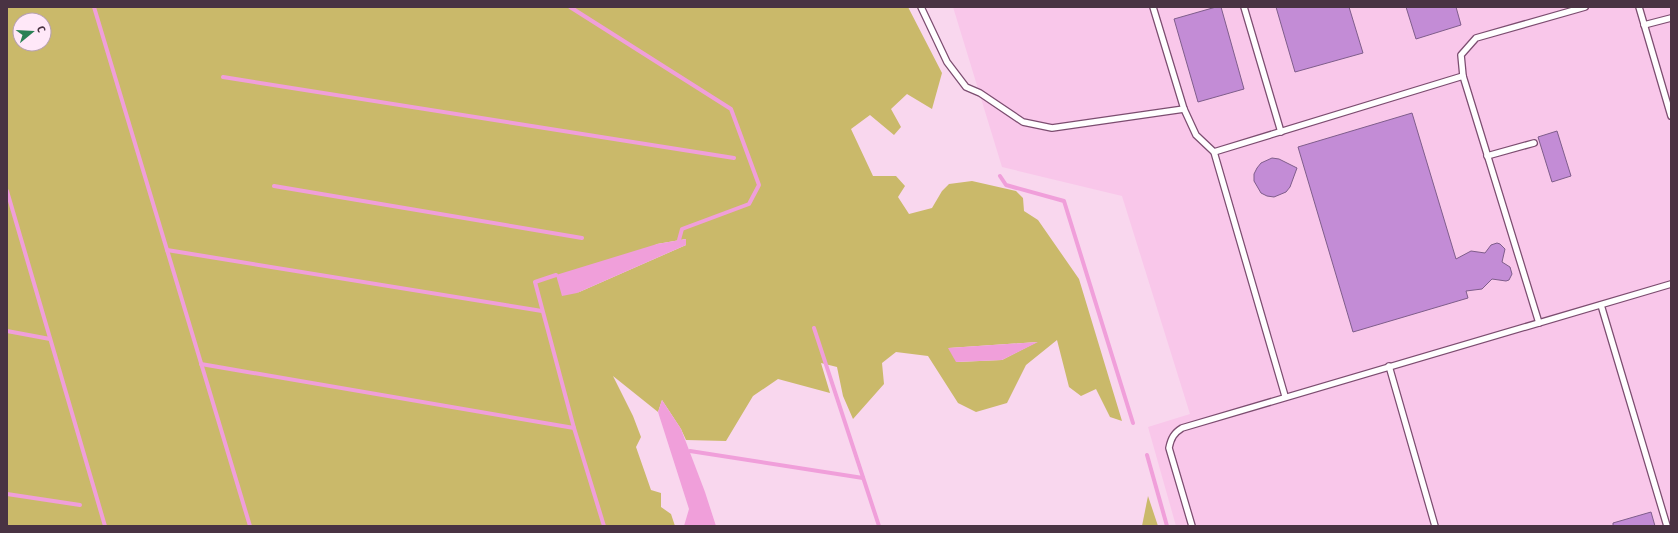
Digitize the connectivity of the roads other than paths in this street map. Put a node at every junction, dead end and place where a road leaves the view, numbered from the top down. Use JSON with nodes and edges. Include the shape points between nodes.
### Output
{"nodes":[{"id":1,"x":921,"y":7,"type":"edge"},
{"id":2,"x":1153,"y":7,"type":"edge"},
{"id":3,"x":1244,"y":7,"type":"edge"},
{"id":4,"x":1585,"y":7,"type":"edge"},
{"id":5,"x":1639,"y":7,"type":"edge"},
{"id":6,"x":1671,"y":18,"type":"edge"},
{"id":7,"x":1644,"y":25,"type":"junction"},
{"id":8,"x":1463,"y":76,"type":"junction"},
{"id":9,"x":1184,"y":109,"type":"junction"},
{"id":10,"x":1671,"y":116,"type":"edge"},
{"id":11,"x":1281,"y":132,"type":"junction"},
{"id":12,"x":1534,"y":143,"type":"dead end"},
{"id":13,"x":1214,"y":152,"type":"junction"},
{"id":14,"x":1488,"y":156,"type":"junction"},
{"id":15,"x":1671,"y":284,"type":"edge"},
{"id":16,"x":1602,"y":305,"type":"junction"},
{"id":17,"x":1539,"y":323,"type":"junction"},
{"id":18,"x":1389,"y":366,"type":"junction"},
{"id":19,"x":1285,"y":396,"type":"junction"},
{"id":20,"x":1192,"y":526,"type":"edge"},
{"id":21,"x":1435,"y":526,"type":"edge"},
{"id":22,"x":1667,"y":526,"type":"edge"}],
"edges":[{"from":1,"to":9,"type":"lane","via":[[947,62],[966,87],[980,93],[1023,122],[1052,128]]},
{"from":2,"to":9,"type":"lane"},
{"from":3,"to":11,"type":"lane"},
{"from":4,"to":8,"type":"lane","via":[[1476,38],[1461,56]]},
{"from":5,"to":7,"type":"lane"},
{"from":6,"to":7,"type":"lane"},
{"from":7,"to":10,"type":"lane"},
{"from":8,"to":11,"type":"lane"},
{"from":8,"to":14,"type":"lane"},
{"from":9,"to":13,"type":"lane","via":[[1196,136]]},
{"from":11,"to":13,"type":"lane"},
{"from":12,"to":14,"type":"lane"},
{"from":13,"to":19,"type":"lane"},
{"from":14,"to":17,"type":"lane"},
{"from":15,"to":16,"type":"lane"},
{"from":16,"to":17,"type":"lane"},
{"from":16,"to":22,"type":"lane"},
{"from":17,"to":18,"type":"lane"},
{"from":18,"to":19,"type":"lane"},
{"from":18,"to":21,"type":"lane"},
{"from":19,"to":20,"type":"lane","via":[[1175,432],[1169,448]]}]}
